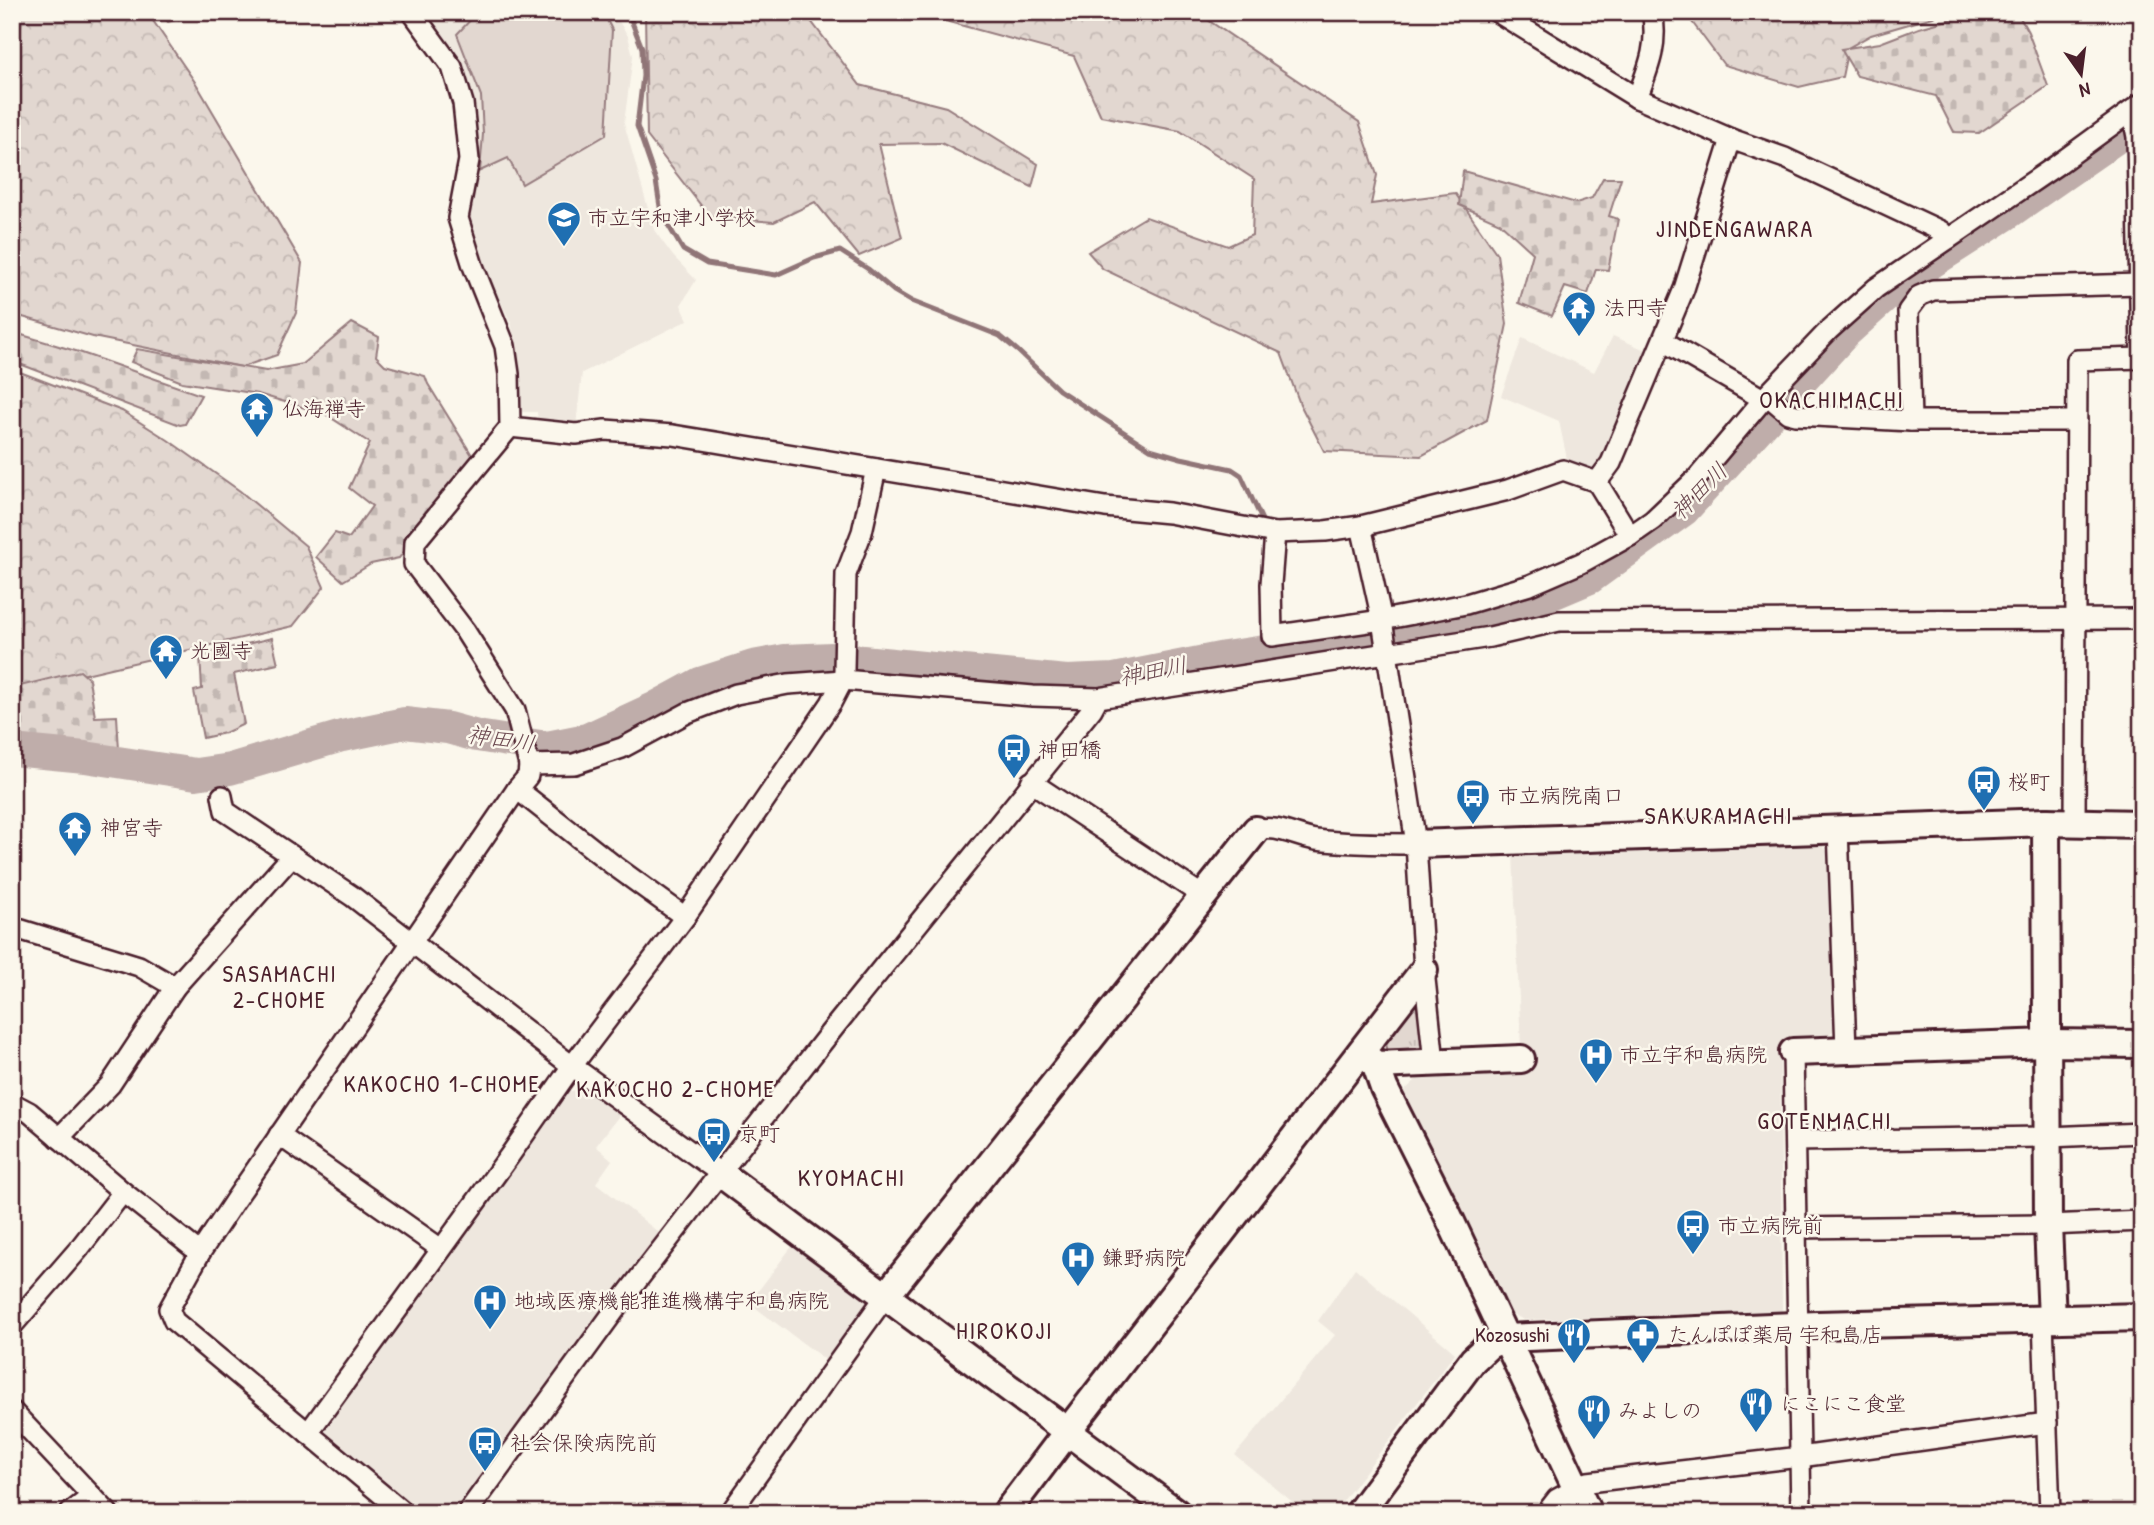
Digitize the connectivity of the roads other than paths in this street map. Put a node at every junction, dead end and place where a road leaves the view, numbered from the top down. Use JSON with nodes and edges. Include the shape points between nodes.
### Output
{"nodes":[{"id":1,"x":412,"y":12,"type":"edge"},
{"id":2,"x":1497,"y":12,"type":"edge"},
{"id":3,"x":1652,"y":12,"type":"edge"},
{"id":4,"x":1637,"y":99,"type":"junction"},
{"id":5,"x":2136,"y":115,"type":"edge"},
{"id":6,"x":1731,"y":139,"type":"junction"},
{"id":7,"x":2141,"y":218,"type":"edge"},
{"id":8,"x":1948,"y":239,"type":"junction"},
{"id":9,"x":2140,"y":284,"type":"junction"},
{"id":10,"x":1663,"y":341,"type":"junction"},
{"id":11,"x":2141,"y":358,"type":"edge"},
{"id":12,"x":1767,"y":398,"type":"junction"},
{"id":13,"x":1911,"y":421,"type":"junction"},
{"id":14,"x":2077,"y":421,"type":"junction"},
{"id":15,"x":510,"y":427,"type":"junction"},
{"id":16,"x":877,"y":469,"type":"junction"},
{"id":17,"x":1597,"y":482,"type":"junction"},
{"id":18,"x":1361,"y":526,"type":"junction"},
{"id":19,"x":1275,"y":533,"type":"junction"},
{"id":20,"x":1630,"y":536,"type":"junction"},
{"id":21,"x":2142,"y":618,"type":"edge"},
{"id":22,"x":2076,"y":619,"type":"junction"},
{"id":23,"x":1383,"y":623,"type":"junction"},
{"id":24,"x":1386,"y":649,"type":"junction"},
{"id":25,"x":844,"y":667,"type":"junction"},
{"id":26,"x":1098,"y":698,"type":"junction"},
{"id":27,"x":528,"y":761,"type":"junction"},
{"id":28,"x":1031,"y":782,"type":"junction"},
{"id":29,"x":517,"y":789,"type":"junction"},
{"id":30,"x":222,"y":796,"type":"dead end"},
{"id":31,"x":2046,"y":822,"type":"junction"},
{"id":32,"x":2074,"y":822,"type":"junction"},
{"id":33,"x":2142,"y":824,"type":"edge"},
{"id":34,"x":1838,"y":828,"type":"junction"},
{"id":35,"x":1256,"y":830,"type":"joint"},
{"id":36,"x":1416,"y":844,"type":"junction"},
{"id":37,"x":292,"y":856,"type":"junction"},
{"id":38,"x":1203,"y":896,"type":"junction"},
{"id":39,"x":685,"y":917,"type":"junction"},
{"id":40,"x":12,"y":927,"type":"edge"},
{"id":41,"x":412,"y":941,"type":"junction"},
{"id":42,"x":1424,"y":971,"type":"junction"},
{"id":43,"x":175,"y":987,"type":"junction"},
{"id":44,"x":2046,"y":1043,"type":"junction"},
{"id":45,"x":2142,"y":1044,"type":"edge"},
{"id":46,"x":1846,"y":1050,"type":"junction"},
{"id":47,"x":1793,"y":1052,"type":"joint"},
{"id":48,"x":1368,"y":1058,"type":"junction"},
{"id":49,"x":1521,"y":1059,"type":"dead end"},
{"id":50,"x":1434,"y":1062,"type":"junction"},
{"id":51,"x":572,"y":1066,"type":"junction"},
{"id":52,"x":12,"y":1103,"type":"edge"},
{"id":53,"x":2142,"y":1133,"type":"edge"},
{"id":54,"x":279,"y":1135,"type":"junction"},
{"id":55,"x":2049,"y":1137,"type":"junction"},
{"id":56,"x":59,"y":1138,"type":"junction"},
{"id":57,"x":1794,"y":1141,"type":"junction"},
{"id":58,"x":720,"y":1173,"type":"junction"},
{"id":59,"x":123,"y":1192,"type":"junction"},
{"id":60,"x":2142,"y":1221,"type":"edge"},
{"id":61,"x":2048,"y":1225,"type":"junction"},
{"id":62,"x":1796,"y":1228,"type":"junction"},
{"id":63,"x":441,"y":1249,"type":"junction"},
{"id":64,"x":200,"y":1253,"type":"junction"},
{"id":65,"x":885,"y":1297,"type":"junction"},
{"id":66,"x":2142,"y":1317,"type":"edge"},
{"id":67,"x":2047,"y":1319,"type":"junction"},
{"id":68,"x":12,"y":1325,"type":"edge"},
{"id":69,"x":1798,"y":1326,"type":"junction"},
{"id":70,"x":1505,"y":1338,"type":"junction"},
{"id":71,"x":12,"y":1411,"type":"edge"},
{"id":72,"x":2047,"y":1423,"type":"junction"},
{"id":73,"x":1068,"y":1431,"type":"junction"},
{"id":74,"x":309,"y":1433,"type":"junction"},
{"id":75,"x":1800,"y":1457,"type":"junction"},
{"id":76,"x":1575,"y":1487,"type":"junction"},
{"id":77,"x":92,"y":1496,"type":"junction"},
{"id":78,"x":69,"y":1513,"type":"edge"},
{"id":79,"x":107,"y":1513,"type":"edge"},
{"id":80,"x":404,"y":1513,"type":"edge"},
{"id":81,"x":467,"y":1513,"type":"edge"},
{"id":82,"x":730,"y":1513,"type":"edge"},
{"id":83,"x":1006,"y":1513,"type":"edge"},
{"id":84,"x":1177,"y":1513,"type":"edge"},
{"id":85,"x":1359,"y":1513,"type":"edge"},
{"id":86,"x":1546,"y":1513,"type":"edge"},
{"id":87,"x":1588,"y":1513,"type":"edge"},
{"id":88,"x":1801,"y":1513,"type":"edge"},
{"id":89,"x":2050,"y":1513,"type":"edge"}],
"edges":[{"from":1,"to":15,"type":"street","via":[[452,66],[463,103],[469,160],[458,218],[505,346]]},
{"from":2,"to":4,"type":"street"},
{"from":3,"to":4,"type":"street","via":[[1653,57]]},
{"from":4,"to":6,"type":"street"},
{"from":5,"to":7,"type":"street"},
{"from":5,"to":8,"type":"street"},
{"from":6,"to":8,"type":"street","via":[[1785,158],[1941,231]]},
{"from":6,"to":10,"type":"street"},
{"from":7,"to":9,"type":"street"},
{"from":8,"to":12,"type":"street","via":[[1877,288],[1829,330]]},
{"from":9,"to":11,"type":"street"},
{"from":9,"to":13,"type":"street","via":[[1933,290],[1919,296],[1908,310]]},
{"from":10,"to":12,"type":"street"},
{"from":10,"to":17,"type":"street","via":[[1611,463]]},
{"from":11,"to":14,"type":"street","via":[[2077,360]]},
{"from":12,"to":13,"type":"street","via":[[1796,415]]},
{"from":12,"to":20,"type":"street","via":[[1697,478]]},
{"from":13,"to":14,"type":"street"},
{"from":14,"to":22,"type":"street"},
{"from":15,"to":16,"type":"street","via":[[576,434],[605,430],[674,435]]},
{"from":15,"to":27,"type":"street","via":[[415,542],[414,564],[465,631],[515,710]]},
{"from":16,"to":19,"type":"street"},
{"from":16,"to":25,"type":"street","via":[[846,574]]},
{"from":17,"to":18,"type":"street","via":[[1563,470],[1508,490]]},
{"from":17,"to":20,"type":"street"},
{"from":18,"to":19,"type":"street"},
{"from":18,"to":23,"type":"street"},
{"from":19,"to":23,"type":"street","via":[[1272,636]]},
{"from":20,"to":23,"type":"street","via":[[1530,585]]},
{"from":21,"to":22,"type":"street"},
{"from":22,"to":24,"type":"street","via":[[1559,621],[1490,637]]},
{"from":22,"to":32,"type":"street"},
{"from":23,"to":24,"type":"street"},
{"from":24,"to":26,"type":"street"},
{"from":24,"to":36,"type":"street"},
{"from":25,"to":26,"type":"street","via":[[1033,696]]},
{"from":25,"to":27,"type":"street","via":[[736,694],[687,713],[622,748],[574,764]]},
{"from":25,"to":39,"type":"street","via":[[831,703]]},
{"from":26,"to":28,"type":"street"},
{"from":27,"to":29,"type":"street","via":[[528,776]]},
{"from":28,"to":38,"type":"street"},
{"from":28,"to":58,"type":"street"},
{"from":29,"to":39,"type":"street"},
{"from":29,"to":41,"type":"street"},
{"from":30,"to":37,"type":"street","via":[[225,811]]},
{"from":31,"to":32,"type":"street"},
{"from":31,"to":34,"type":"street"},
{"from":31,"to":44,"type":"street"},
{"from":32,"to":33,"type":"street"},
{"from":34,"to":36,"type":"street"},
{"from":34,"to":46,"type":"street"},
{"from":35,"to":36,"type":"street","via":[[1266,827],[1340,842]]},
{"from":35,"to":38,"type":"street"},
{"from":36,"to":42,"type":"street"},
{"from":37,"to":41,"type":"street"},
{"from":37,"to":43,"type":"street"},
{"from":38,"to":65,"type":"street"},
{"from":39,"to":51,"type":"street"},
{"from":40,"to":43,"type":"street","via":[[139,966]]},
{"from":41,"to":51,"type":"street"},
{"from":41,"to":54,"type":"street"},
{"from":42,"to":48,"type":"street"},
{"from":42,"to":50,"type":"street"},
{"from":43,"to":56,"type":"street","via":[[110,1085]]},
{"from":44,"to":45,"type":"street"},
{"from":44,"to":46,"type":"street"},
{"from":44,"to":55,"type":"street"},
{"from":46,"to":47,"type":"street"},
{"from":47,"to":57,"type":"street"},
{"from":48,"to":50,"type":"street"},
{"from":48,"to":70,"type":"street"},
{"from":48,"to":73,"type":"street"},
{"from":49,"to":50,"type":"street"},
{"from":51,"to":58,"type":"street"},
{"from":51,"to":63,"type":"street"},
{"from":52,"to":56,"type":"street"},
{"from":53,"to":55,"type":"street"},
{"from":54,"to":63,"type":"street"},
{"from":54,"to":64,"type":"street"},
{"from":55,"to":57,"type":"street"},
{"from":55,"to":61,"type":"street"},
{"from":56,"to":59,"type":"street"},
{"from":57,"to":62,"type":"street"},
{"from":58,"to":65,"type":"street"},
{"from":58,"to":81,"type":"street"},
{"from":59,"to":64,"type":"street"},
{"from":59,"to":68,"type":"street"},
{"from":60,"to":61,"type":"street"},
{"from":61,"to":62,"type":"street"},
{"from":61,"to":67,"type":"street"},
{"from":62,"to":69,"type":"street"},
{"from":63,"to":74,"type":"street"},
{"from":64,"to":74,"type":"street","via":[[169,1309],[174,1321]]},
{"from":65,"to":73,"type":"street"},
{"from":65,"to":82,"type":"street"},
{"from":66,"to":67,"type":"street"},
{"from":67,"to":69,"type":"street"},
{"from":67,"to":72,"type":"street"},
{"from":69,"to":70,"type":"street"},
{"from":69,"to":75,"type":"street"},
{"from":70,"to":76,"type":"street"},
{"from":70,"to":85,"type":"street","via":[[1473,1360]]},
{"from":71,"to":77,"type":"street"},
{"from":72,"to":75,"type":"street"},
{"from":72,"to":89,"type":"street"},
{"from":73,"to":83,"type":"street"},
{"from":73,"to":84,"type":"street"},
{"from":74,"to":80,"type":"street"},
{"from":75,"to":76,"type":"street"},
{"from":75,"to":88,"type":"street"},
{"from":76,"to":86,"type":"street"},
{"from":76,"to":87,"type":"street"},
{"from":77,"to":78,"type":"street"},
{"from":77,"to":79,"type":"street"}]}
